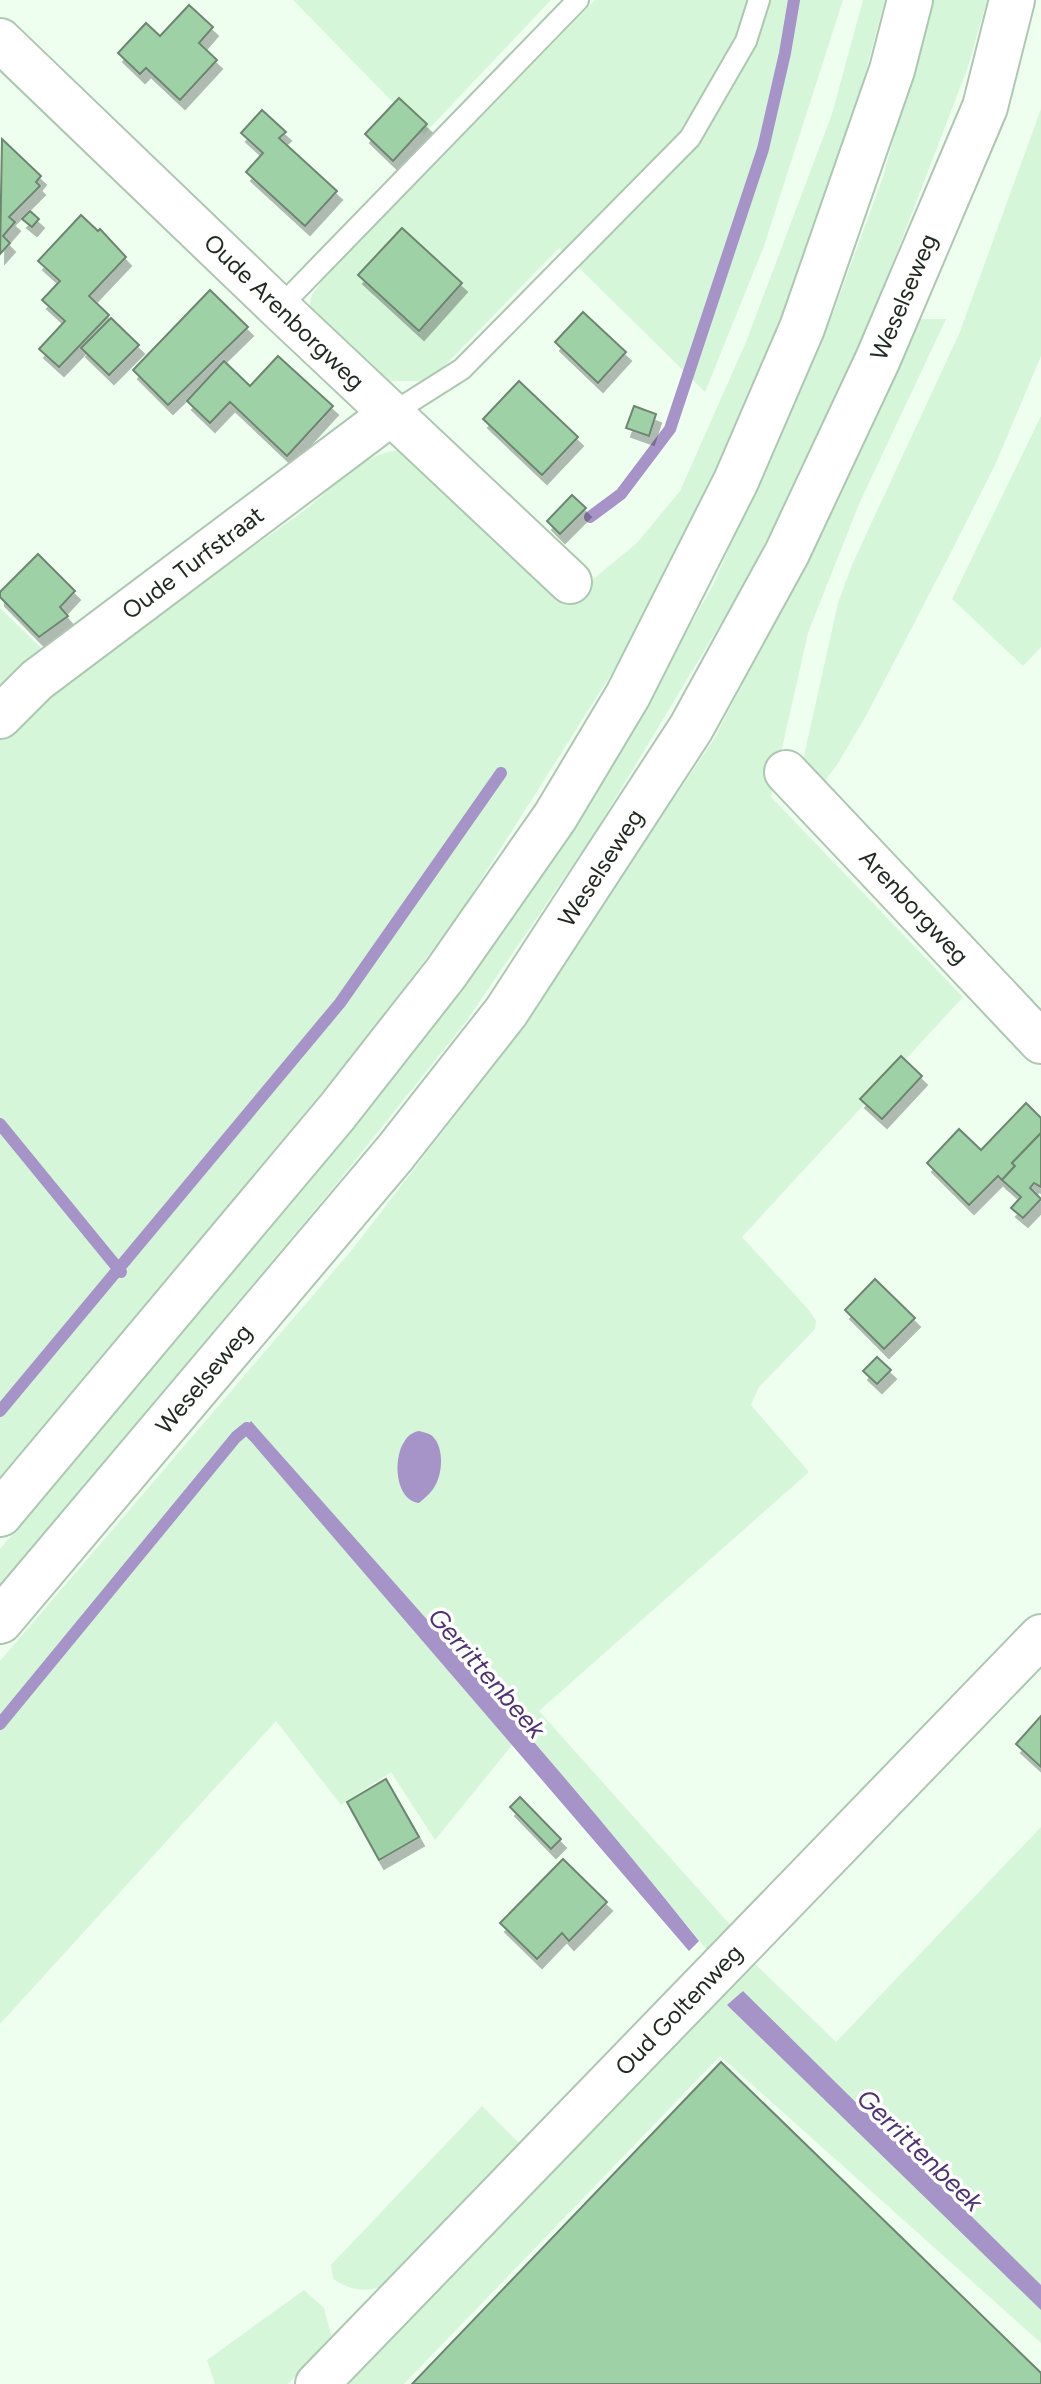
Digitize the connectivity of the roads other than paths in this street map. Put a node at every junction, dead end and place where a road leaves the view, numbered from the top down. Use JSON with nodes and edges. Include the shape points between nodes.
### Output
{"nodes":[{"id":1,"x":578,"y":0,"type":"edge"},
{"id":2,"x":759,"y":0,"type":"edge"},
{"id":3,"x":910,"y":0,"type":"edge"},
{"id":4,"x":1012,"y":0,"type":"edge"},
{"id":5,"x":0,"y":40,"type":"edge"},
{"id":6,"x":279,"y":308,"type":"junction"},
{"id":7,"x":391,"y":414,"type":"junction"},
{"id":8,"x":570,"y":582,"type":"dead end"},
{"id":9,"x":0,"y":717,"type":"edge"},
{"id":10,"x":786,"y":772,"type":"dead end"},
{"id":11,"x":1041,"y":1042,"type":"edge"},
{"id":12,"x":0,"y":1514,"type":"edge"},
{"id":13,"x":0,"y":1621,"type":"edge"},
{"id":14,"x":1041,"y":1636,"type":"edge"},
{"id":15,"x":317,"y":2384,"type":"edge"}],
"edges":[{"from":1,"to":6,"type":"lane"},
{"from":2,"to":7,"type":"lane","via":[[746,41],[690,138],[462,369]]},
{"from":3,"to":12,"type":"main road","via":[[892,70],[802,328],[736,481],[628,695],[563,803],[446,973],[347,1100]]},
{"from":4,"to":13,"type":"main road","name":"Weselseweg","via":[[985,107],[878,359],[787,553],[691,728],[506,1012],[395,1153]]},
{"from":5,"to":6,"type":"street","name":"Oude Arenborgweg"},
{"from":6,"to":7,"type":"street","name":"Oude Arenborgweg"},
{"from":7,"to":8,"type":"street","name":"Oude Arenborgweg"},
{"from":7,"to":9,"type":"street","name":"Oude Turfstraat","via":[[37,680]]},
{"from":10,"to":11,"type":"street","name":"Arenborgweg"},
{"from":14,"to":15,"type":"street","name":"Oud Goltenweg"}]}
